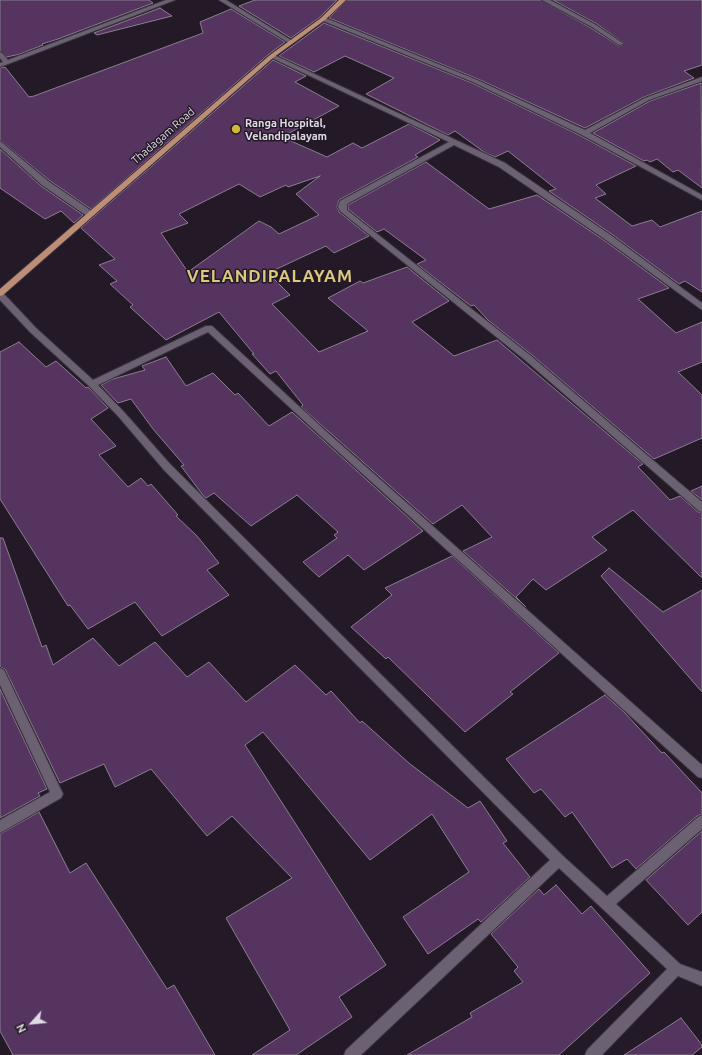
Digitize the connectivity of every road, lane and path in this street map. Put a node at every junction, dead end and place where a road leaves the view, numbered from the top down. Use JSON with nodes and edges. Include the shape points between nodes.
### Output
{"nodes":[{"id":1,"x":172,"y":0,"type":"edge"},
{"id":2,"x":222,"y":0,"type":"edge"},
{"id":3,"x":343,"y":0,"type":"edge"},
{"id":4,"x":545,"y":0,"type":"edge"},
{"id":5,"x":323,"y":19,"type":"junction"},
{"id":6,"x":291,"y":42,"type":"junction"},
{"id":7,"x":621,"y":44,"type":"dead end"},
{"id":8,"x":0,"y":54,"type":"edge"},
{"id":9,"x":272,"y":56,"type":"junction"},
{"id":10,"x":4,"y":64,"type":"edge"},
{"id":11,"x":702,"y":80,"type":"edge"},
{"id":12,"x":585,"y":133,"type":"junction"},
{"id":13,"x":0,"y":143,"type":"edge"},
{"id":14,"x":453,"y":143,"type":"junction"},
{"id":15,"x":702,"y":198,"type":"edge"},
{"id":16,"x":90,"y":214,"type":"junction"},
{"id":17,"x":0,"y":294,"type":"edge"},
{"id":18,"x":702,"y":307,"type":"edge"},
{"id":19,"x":92,"y":384,"type":"junction"},
{"id":20,"x":702,"y":508,"type":"edge"},
{"id":21,"x":0,"y":673,"type":"edge"},
{"id":22,"x":702,"y":773,"type":"edge"},
{"id":23,"x":702,"y":821,"type":"edge"},
{"id":24,"x":0,"y":827,"type":"edge"},
{"id":25,"x":559,"y":860,"type":"junction"},
{"id":26,"x":607,"y":904,"type":"junction"},
{"id":27,"x":676,"y":969,"type":"junction"},
{"id":28,"x":702,"y":979,"type":"edge"},
{"id":29,"x":351,"y":1055,"type":"edge"},
{"id":30,"x":592,"y":1055,"type":"edge"}],
"edges":[{"from":1,"to":10,"type":"street"},
{"from":2,"to":6,"type":"street"},
{"from":3,"to":5,"type":"main road","name":"Thadagam Road"},
{"from":4,"to":7,"type":"street","via":[[594,26]]},
{"from":5,"to":6,"type":"main road","name":"Thadagam Road"},
{"from":5,"to":12,"type":"street","via":[[476,81]]},
{"from":6,"to":9,"type":"main road","name":"Thadagam Road"},
{"from":8,"to":10,"type":"street"},
{"from":9,"to":14,"type":"street"},
{"from":9,"to":16,"type":"main road","name":"Thadagam Road"},
{"from":11,"to":12,"type":"street","via":[[647,99]]},
{"from":12,"to":15,"type":"street"},
{"from":13,"to":16,"type":"street","via":[[46,183]]},
{"from":14,"to":18,"type":"street","via":[[502,165],[609,238]]},
{"from":14,"to":20,"type":"street","via":[[343,203],[344,211],[528,358]]},
{"from":16,"to":17,"type":"main road","name":"Thadagam Road"},
{"from":17,"to":19,"type":"street","via":[[33,330]]},
{"from":19,"to":22,"type":"street","via":[[209,328]]},
{"from":19,"to":25,"type":"street","via":[[122,414],[167,468]]},
{"from":21,"to":24,"type":"street","via":[[57,794]]},
{"from":23,"to":26,"type":"street"},
{"from":25,"to":26,"type":"street"},
{"from":25,"to":29,"type":"street"},
{"from":26,"to":27,"type":"street"},
{"from":27,"to":28,"type":"street"},
{"from":27,"to":30,"type":"street"}]}
